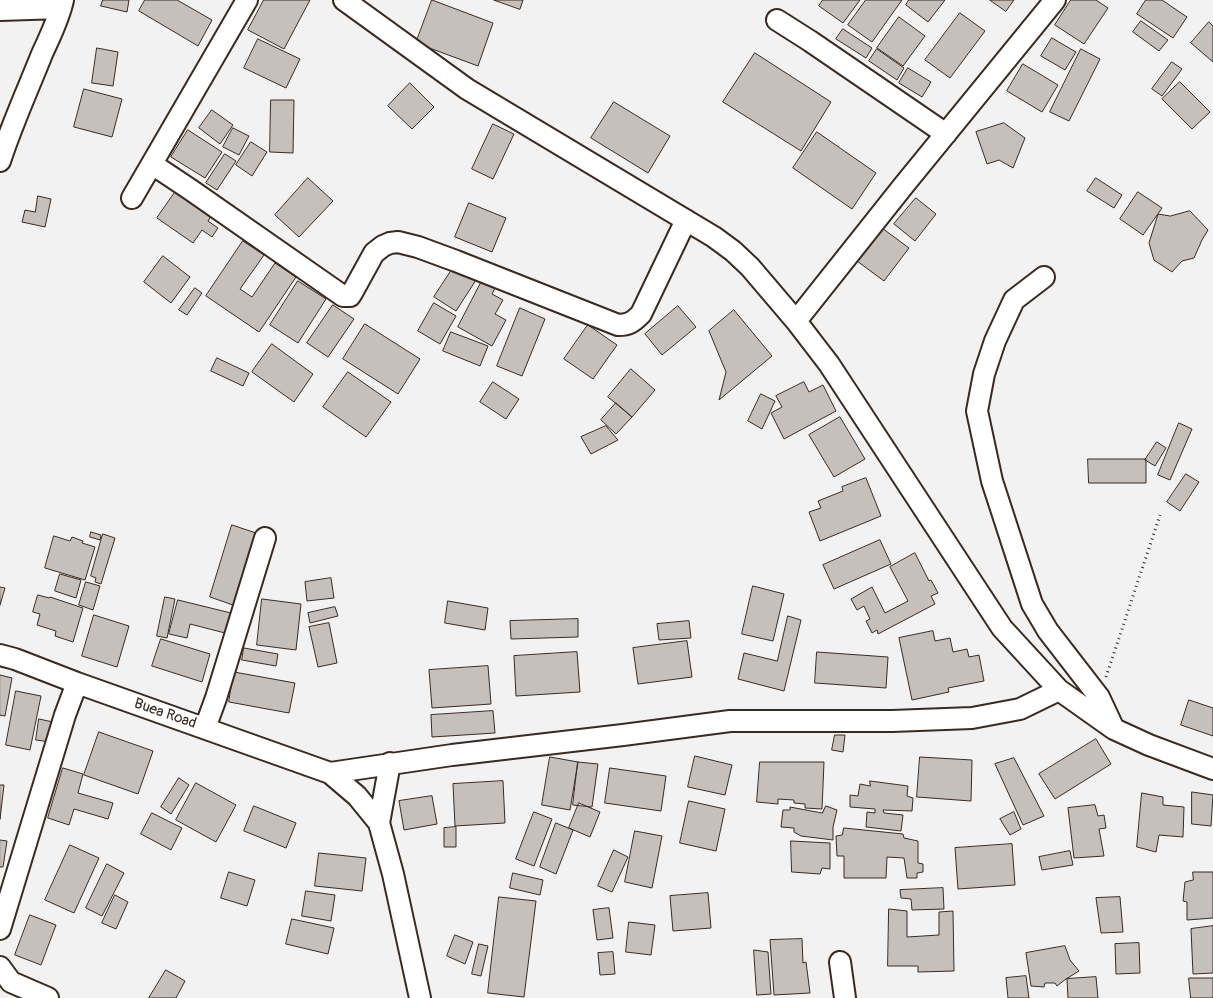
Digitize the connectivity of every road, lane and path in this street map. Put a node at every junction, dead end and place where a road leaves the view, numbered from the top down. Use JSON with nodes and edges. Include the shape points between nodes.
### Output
{"nodes":[{"id":1,"x":247,"y":0,"type":"edge"},
{"id":2,"x":344,"y":0,"type":"edge"},
{"id":3,"x":1055,"y":0,"type":"edge"},
{"id":4,"x":62,"y":4,"type":"edge"},
{"id":5,"x":0,"y":10,"type":"edge"},
{"id":6,"x":777,"y":20,"type":"dead end"},
{"id":7,"x":946,"y":134,"type":"junction"},
{"id":8,"x":4,"y":136,"type":"edge"},
{"id":9,"x":0,"y":161,"type":"edge"},
{"id":10,"x":152,"y":164,"type":"junction"},
{"id":11,"x":132,"y":198,"type":"dead end"},
{"id":12,"x":686,"y":220,"type":"junction"},
{"id":13,"x":1044,"y":277,"type":"dead end"},
{"id":14,"x":796,"y":321,"type":"junction"},
{"id":15,"x":1160,"y":515,"type":"dead end"},
{"id":16,"x":265,"y":538,"type":"dead end"},
{"id":17,"x":0,"y":656,"type":"edge"},
{"id":18,"x":77,"y":683,"type":"junction"},
{"id":19,"x":1059,"y":690,"type":"junction"},
{"id":20,"x":1099,"y":697,"type":"junction"},
{"id":21,"x":205,"y":728,"type":"junction"},
{"id":22,"x":1114,"y":729,"type":"junction"},
{"id":23,"x":390,"y":763,"type":"junction"},
{"id":24,"x":1213,"y":769,"type":"edge"},
{"id":25,"x":330,"y":773,"type":"junction"},
{"id":26,"x":380,"y":823,"type":"junction"},
{"id":27,"x":0,"y":929,"type":"edge"},
{"id":28,"x":840,"y":962,"type":"dead end"},
{"id":29,"x":0,"y":967,"type":"edge"},
{"id":30,"x":48,"y":998,"type":"edge"},
{"id":31,"x":420,"y":998,"type":"edge"},
{"id":32,"x":845,"y":998,"type":"edge"}],
"edges":[{"from":1,"to":10,"type":"street"},
{"from":2,"to":12,"type":"street","via":[[467,89]]},
{"from":3,"to":7,"type":"street"},
{"from":4,"to":5,"type":"street"},
{"from":4,"to":8,"type":"street"},
{"from":6,"to":7,"type":"street"},
{"from":7,"to":14,"type":"street"},
{"from":8,"to":9,"type":"street"},
{"from":10,"to":11,"type":"street"},
{"from":10,"to":12,"type":"street","via":[[343,296],[350,296],[374,253],[383,246],[398,242],[456,260],[618,325],[634,321],[640,314]]},
{"from":12,"to":14,"type":"street","via":[[714,237],[750,266]]},
{"from":13,"to":20,"type":"street","via":[[1014,300],[984,374],[977,411],[992,481],[1032,604],[1048,632]]},
{"from":14,"to":19,"type":"street","via":[[829,364],[1002,628]]},
{"from":15,"to":20,"type":"path"},
{"from":16,"to":21,"type":"street"},
{"from":17,"to":18,"type":"street","name":"Buea Road"},
{"from":18,"to":21,"type":"street","name":"Buea Road"},
{"from":18,"to":27,"type":"street"},
{"from":19,"to":22,"type":"street"},
{"from":19,"to":23,"type":"street","via":[[1020,708],[972,718],[730,721]]},
{"from":20,"to":22,"type":"street"},
{"from":21,"to":25,"type":"street","name":"Buea Road"},
{"from":22,"to":24,"type":"street"},
{"from":23,"to":25,"type":"street"},
{"from":23,"to":26,"type":"street"},
{"from":25,"to":26,"type":"street","via":[[357,796]]},
{"from":26,"to":31,"type":"street"},
{"from":28,"to":32,"type":"street"},
{"from":29,"to":30,"type":"street","via":[[11,982]]}]}
